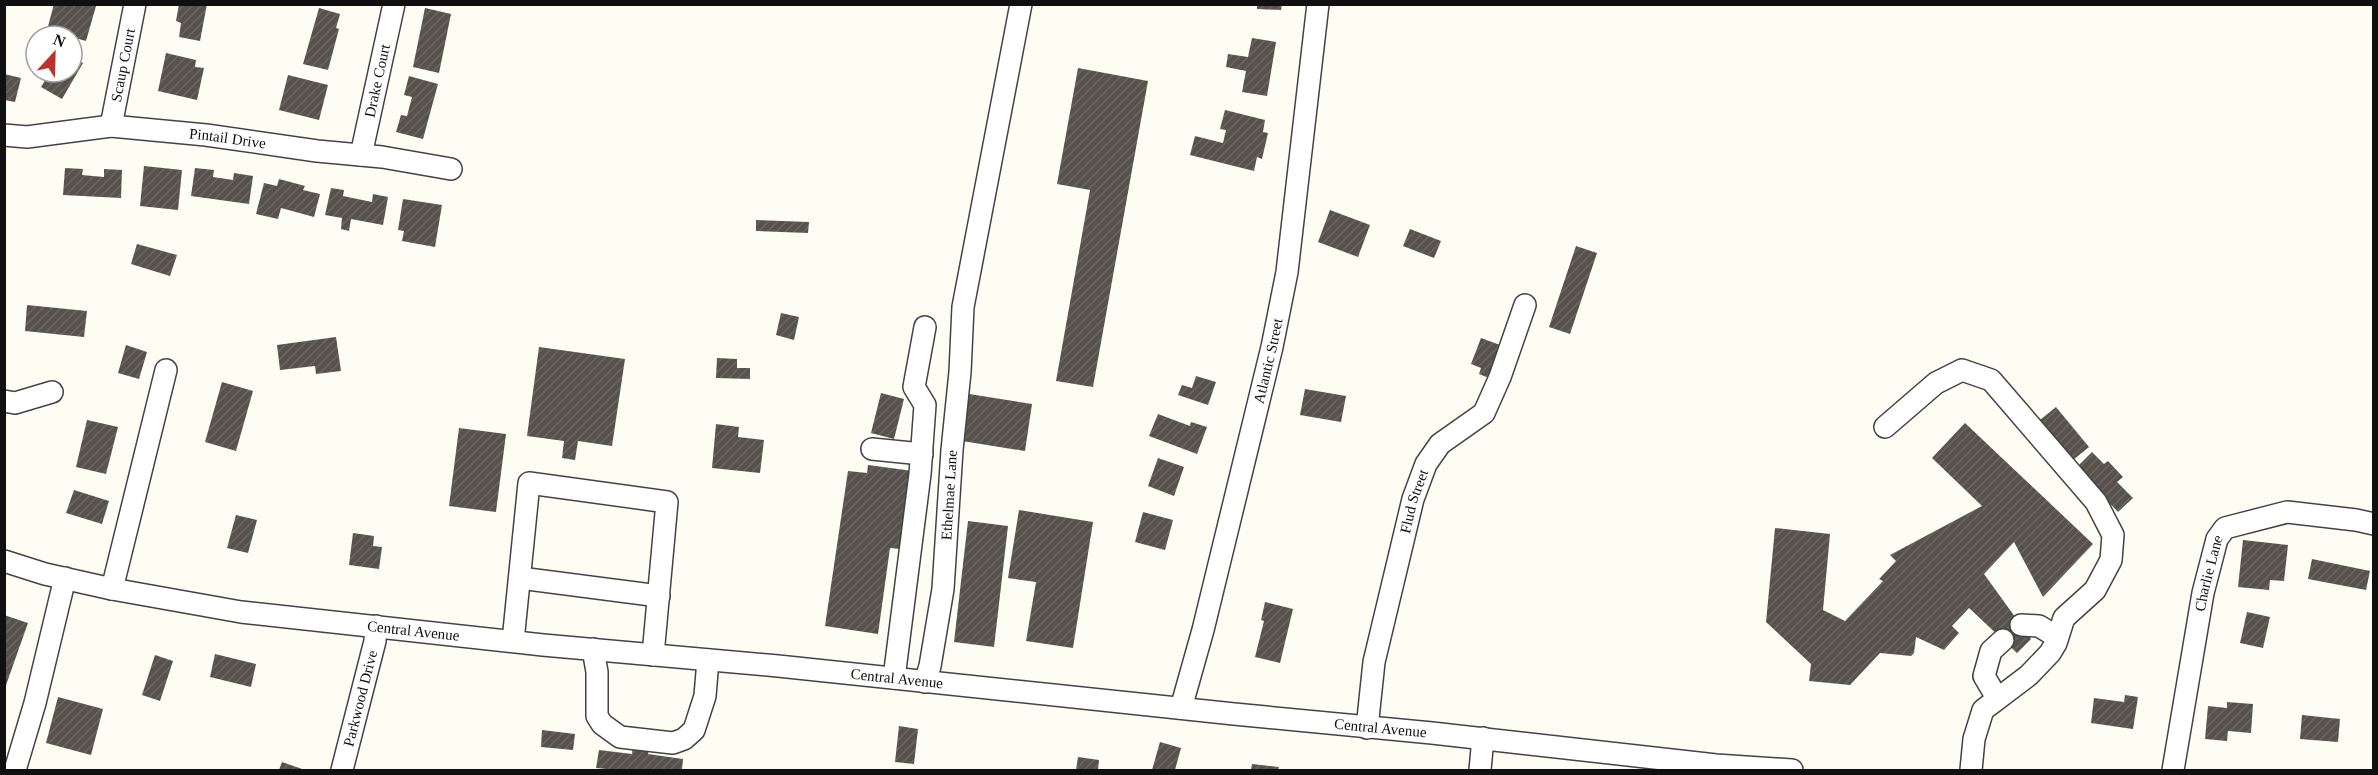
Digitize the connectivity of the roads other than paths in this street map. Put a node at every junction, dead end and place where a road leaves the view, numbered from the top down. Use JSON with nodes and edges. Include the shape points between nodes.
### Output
{"nodes":[{"id":1,"x":135,"y":4,"type":"edge"},
{"id":2,"x":394,"y":4,"type":"edge"},
{"id":3,"x":1021,"y":4,"type":"edge"},
{"id":4,"x":1318,"y":4,"type":"edge"},
{"id":5,"x":111,"y":126,"type":"junction"},
{"id":6,"x":4,"y":135,"type":"edge"},
{"id":7,"x":361,"y":155,"type":"junction"},
{"id":8,"x":451,"y":170,"type":"dead end"},
{"id":9,"x":1525,"y":305,"type":"dead end"},
{"id":10,"x":925,"y":327,"type":"dead end"},
{"id":11,"x":166,"y":370,"type":"dead end"},
{"id":12,"x":52,"y":392,"type":"dead end"},
{"id":13,"x":4,"y":401,"type":"edge"},
{"id":14,"x":1885,"y":427,"type":"dead end"},
{"id":15,"x":872,"y":449,"type":"dead end"},
{"id":16,"x":922,"y":454,"type":"junction"},
{"id":17,"x":2373,"y":524,"type":"edge"},
{"id":18,"x":4,"y":561,"type":"edge"},
{"id":19,"x":64,"y":578,"type":"junction"},
{"id":20,"x":520,"y":578,"type":"junction"},
{"id":21,"x":112,"y":589,"type":"junction"},
{"id":22,"x":659,"y":596,"type":"junction"},
{"id":23,"x":2021,"y":625,"type":"dead end"},
{"id":24,"x":376,"y":626,"type":"junction"},
{"id":25,"x":2057,"y":637,"type":"junction"},
{"id":26,"x":2003,"y":640,"type":"dead end"},
{"id":27,"x":513,"y":641,"type":"junction"},
{"id":28,"x":593,"y":649,"type":"junction"},
{"id":29,"x":654,"y":655,"type":"junction"},
{"id":30,"x":708,"y":660,"type":"junction"},
{"id":31,"x":894,"y":678,"type":"junction"},
{"id":32,"x":925,"y":682,"type":"junction"},
{"id":33,"x":1997,"y":698,"type":"junction"},
{"id":34,"x":1181,"y":708,"type":"junction"},
{"id":35,"x":1367,"y":728,"type":"junction"},
{"id":36,"x":1483,"y":738,"type":"junction"},
{"id":37,"x":15,"y":771,"type":"edge"},
{"id":38,"x":342,"y":771,"type":"edge"},
{"id":39,"x":1480,"y":771,"type":"edge"},
{"id":40,"x":1792,"y":771,"type":"edge"},
{"id":41,"x":1971,"y":771,"type":"edge"},
{"id":42,"x":2173,"y":771,"type":"edge"}],
"edges":[{"from":1,"to":5,"type":"street","name":"Scaup Court"},
{"from":2,"to":7,"type":"street","name":"Drake Court"},
{"from":3,"to":32,"type":"street","name":"Ethelmae Lane","via":[[963,307],[943,589]]},
{"from":4,"to":34,"type":"street","name":"Atlantic Street","via":[[1287,272],[1275,336]]},
{"from":5,"to":6,"type":"street","name":"Pintail Drive","via":[[27,137]]},
{"from":5,"to":7,"type":"street","name":"Pintail Drive"},
{"from":7,"to":8,"type":"street","name":"Pintail Drive"},
{"from":9,"to":35,"type":"street","name":"Flud Street","via":[[1484,413],[1440,444],[1426,464],[1413,499],[1374,662]]},
{"from":10,"to":16,"type":"street","via":[[914,387],[925,405]]},
{"from":11,"to":21,"type":"street"},
{"from":12,"to":13,"type":"street","via":[[15,403]]},
{"from":14,"to":25,"type":"street","via":[[1936,383],[1962,370],[1991,380],[2096,502],[2113,535],[2111,560],[2095,590],[2064,618]]},
{"from":15,"to":16,"type":"street"},
{"from":16,"to":31,"type":"street"},
{"from":17,"to":42,"type":"street","name":"Charlie Lane","via":[[2287,512],[2225,528],[2217,539],[2203,593]]},
{"from":18,"to":19,"type":"street","name":"Central Avenue"},
{"from":19,"to":21,"type":"street","name":"Central Avenue"},
{"from":19,"to":37,"type":"street"},
{"from":20,"to":22,"type":"street"},
{"from":20,"to":22,"type":"street","via":[[529,483],[667,502]]},
{"from":20,"to":27,"type":"street"},
{"from":21,"to":24,"type":"street","name":"Central Avenue","via":[[241,612]]},
{"from":22,"to":29,"type":"street"},
{"from":23,"to":25,"type":"street","via":[[2039,626]]},
{"from":24,"to":27,"type":"street","name":"Central Avenue"},
{"from":24,"to":38,"type":"street","name":"Parkwood Drive"},
{"from":25,"to":33,"type":"street","via":[[2050,653],[2029,675]]},
{"from":26,"to":33,"type":"street","via":[[1991,651],[1984,676]]},
{"from":27,"to":28,"type":"street","name":"Central Avenue"},
{"from":28,"to":29,"type":"street","name":"Central Avenue"},
{"from":28,"to":30,"type":"street","via":[[597,716],[602,724],[620,737],[673,743],[694,730],[705,696]]},
{"from":29,"to":30,"type":"street","name":"Central Avenue"},
{"from":30,"to":31,"type":"street","name":"Central Avenue"},
{"from":31,"to":32,"type":"street","name":"Central Avenue"},
{"from":32,"to":34,"type":"street","name":"Central Avenue"},
{"from":33,"to":41,"type":"street","via":[[1983,710],[1974,739]]},
{"from":34,"to":35,"type":"street","name":"Central Avenue"},
{"from":35,"to":36,"type":"street","name":"Central Avenue"},
{"from":36,"to":39,"type":"street"},
{"from":36,"to":40,"type":"street","name":"Central Avenue"}]}
